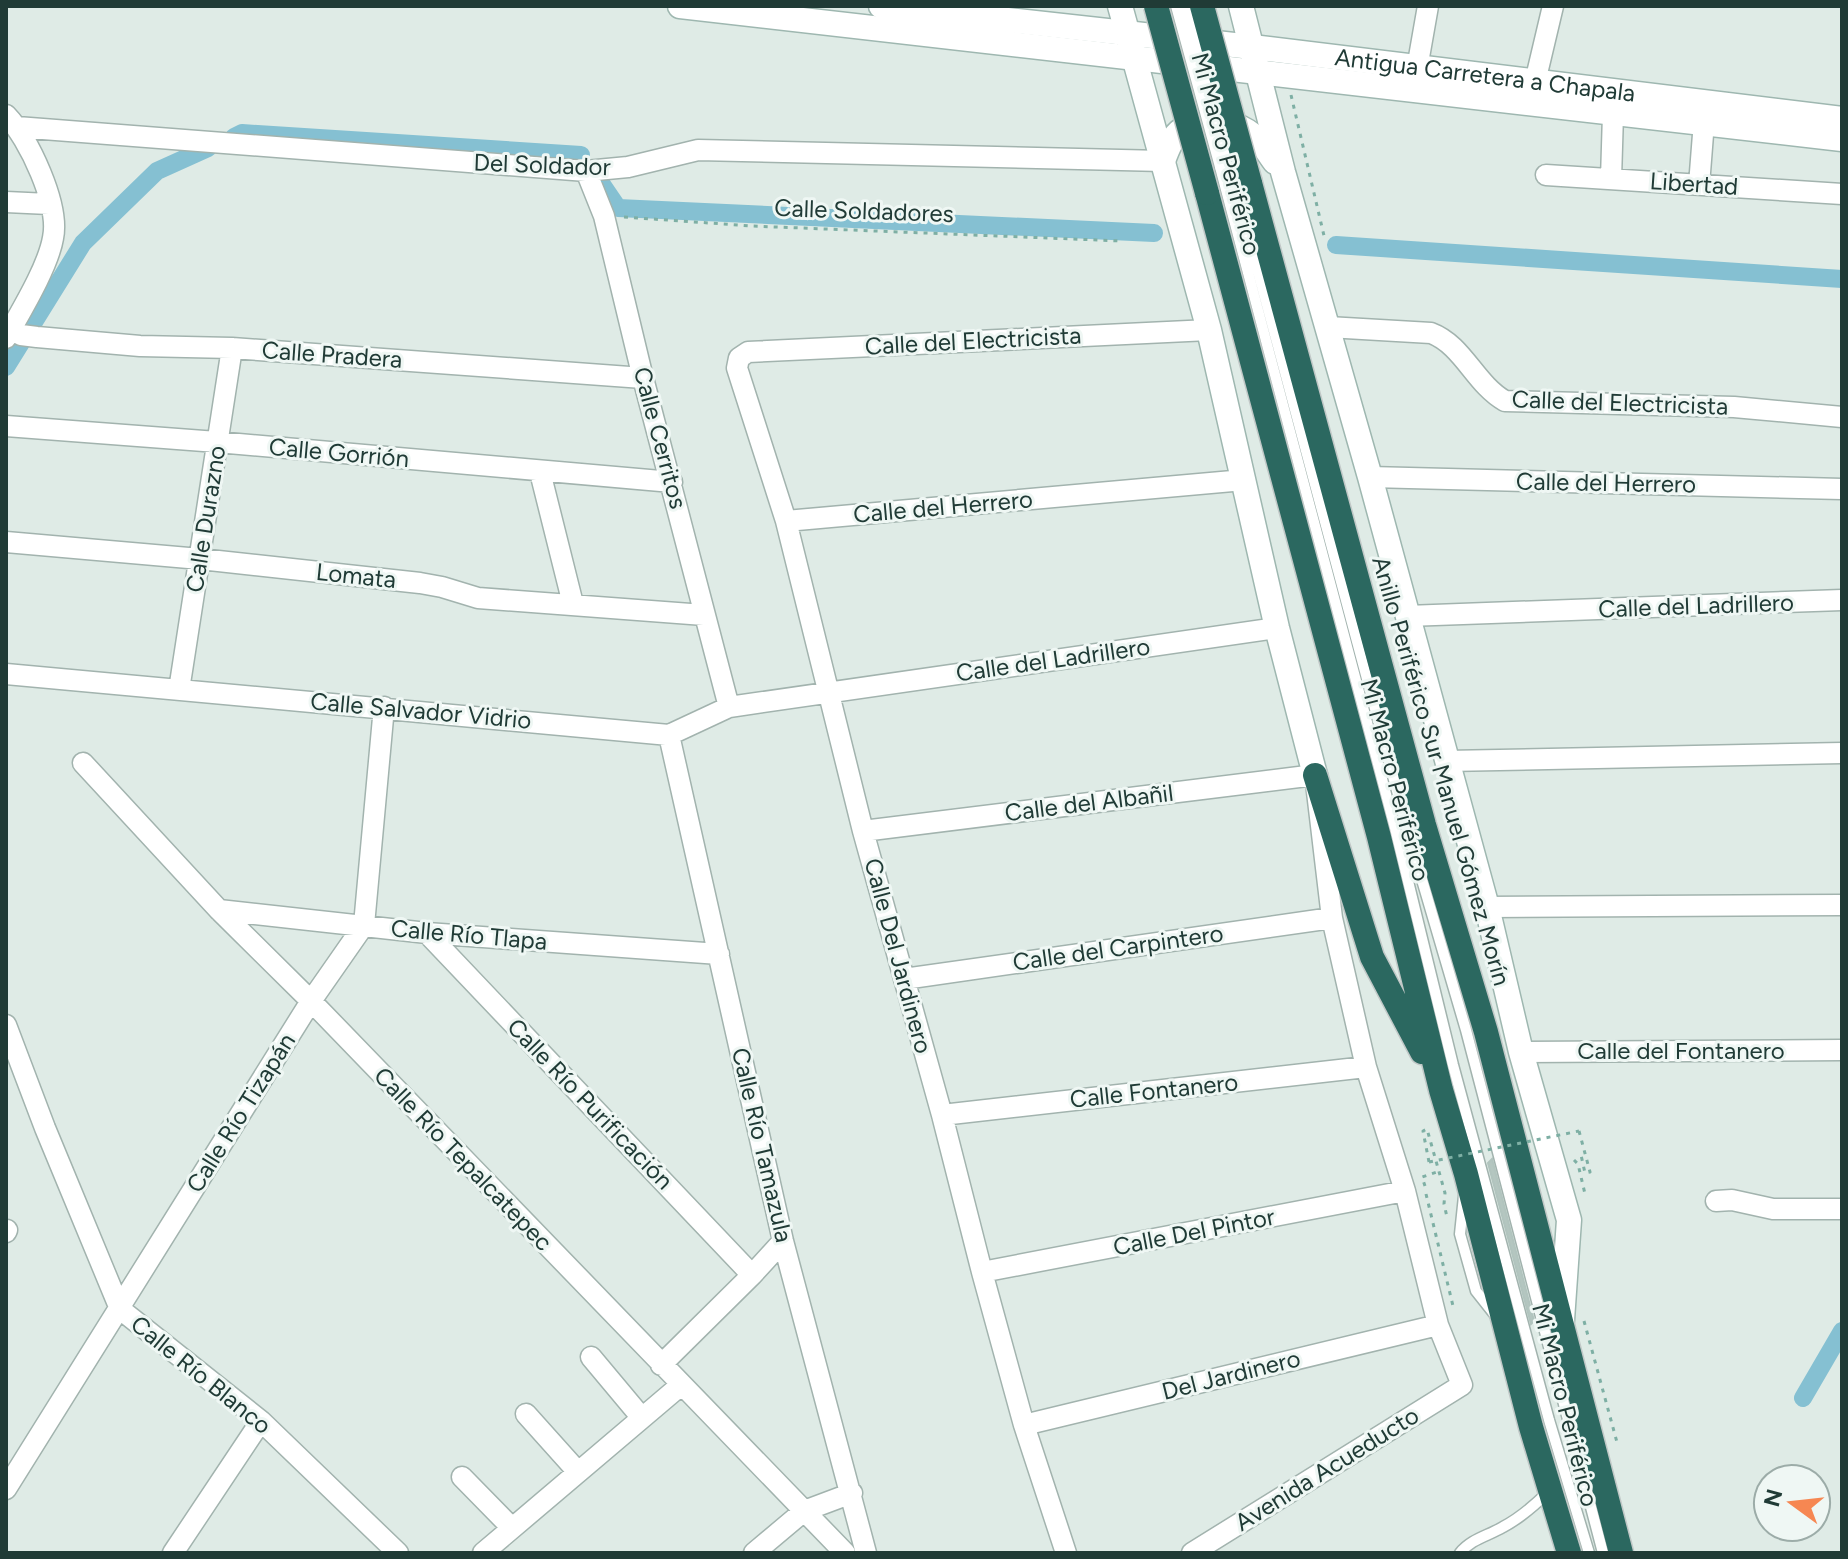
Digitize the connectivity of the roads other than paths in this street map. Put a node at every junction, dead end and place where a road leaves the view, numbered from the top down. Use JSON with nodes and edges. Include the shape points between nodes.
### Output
{"nodes":[{"id":1,"x":682,"y":6,"type":"edge"},
{"id":2,"x":881,"y":6,"type":"edge"},
{"id":3,"x":1120,"y":6,"type":"edge"},
{"id":4,"x":1156,"y":6,"type":"edge"},
{"id":5,"x":1176,"y":6,"type":"edge"},
{"id":6,"x":1186,"y":6,"type":"edge"},
{"id":7,"x":1202,"y":6,"type":"edge"},
{"id":8,"x":1241,"y":6,"type":"edge"},
{"id":9,"x":1428,"y":6,"type":"edge"},
{"id":10,"x":1553,"y":6,"type":"edge"},
{"id":11,"x":1130,"y":46,"type":"junction"},
{"id":12,"x":1252,"y":47,"type":"junction"},
{"id":13,"x":1258,"y":72,"type":"junction"},
{"id":14,"x":1415,"y":80,"type":"junction"},
{"id":15,"x":1535,"y":82,"type":"junction"},
{"id":16,"x":1613,"y":114,"type":"junction"},
{"id":17,"x":1704,"y":114,"type":"junction"},
{"id":18,"x":1842,"y":119,"type":"edge"},
{"id":19,"x":12,"y":121,"type":"edge"},
{"id":20,"x":1842,"y":139,"type":"edge"},
{"id":21,"x":1163,"y":161,"type":"junction"},
{"id":22,"x":1224,"y":165,"type":"junction"},
{"id":23,"x":586,"y":171,"type":"junction"},
{"id":24,"x":1283,"y":172,"type":"junction"},
{"id":25,"x":1546,"y":175,"type":"dead end"},
{"id":26,"x":1611,"y":179,"type":"junction"},
{"id":27,"x":1699,"y":185,"type":"junction"},
{"id":28,"x":1842,"y":194,"type":"edge"},
{"id":29,"x":6,"y":202,"type":"edge"},
{"id":30,"x":49,"y":204,"type":"junction"},
{"id":31,"x":1328,"y":327,"type":"junction"},
{"id":32,"x":1209,"y":330,"type":"junction"},
{"id":33,"x":16,"y":333,"type":"edge"},
{"id":34,"x":232,"y":348,"type":"junction"},
{"id":35,"x":739,"y":358,"type":"joint"},
{"id":36,"x":643,"y":378,"type":"junction"},
{"id":37,"x":1842,"y":417,"type":"edge"},
{"id":38,"x":6,"y":426,"type":"edge"},
{"id":39,"x":217,"y":442,"type":"junction"},
{"id":40,"x":540,"y":472,"type":"junction"},
{"id":41,"x":1370,"y":477,"type":"junction"},
{"id":42,"x":1244,"y":480,"type":"junction"},
{"id":43,"x":672,"y":482,"type":"junction"},
{"id":44,"x":1842,"y":489,"type":"edge"},
{"id":45,"x":786,"y":521,"type":"junction"},
{"id":46,"x":6,"y":542,"type":"edge"},
{"id":47,"x":200,"y":559,"type":"junction"},
{"id":48,"x":1842,"y":600,"type":"edge"},
{"id":49,"x":573,"y":604,"type":"junction"},
{"id":50,"x":704,"y":615,"type":"junction"},
{"id":51,"x":1407,"y":616,"type":"junction"},
{"id":52,"x":1277,"y":628,"type":"junction"},
{"id":53,"x":6,"y":674,"type":"edge"},
{"id":54,"x":179,"y":690,"type":"junction"},
{"id":55,"x":829,"y":693,"type":"junction"},
{"id":56,"x":384,"y":707,"type":"junction"},
{"id":57,"x":729,"y":707,"type":"junction"},
{"id":58,"x":669,"y":735,"type":"junction"},
{"id":59,"x":1842,"y":753,"type":"edge"},
{"id":60,"x":1446,"y":761,"type":"junction"},
{"id":61,"x":83,"y":763,"type":"dead end"},
{"id":62,"x":1315,"y":775,"type":"junction"},
{"id":63,"x":863,"y":831,"type":"junction"},
{"id":64,"x":1842,"y":905,"type":"edge"},
{"id":65,"x":1487,"y":907,"type":"junction"},
{"id":66,"x":219,"y":910,"type":"junction"},
{"id":67,"x":1332,"y":918,"type":"junction"},
{"id":68,"x":364,"y":925,"type":"junction"},
{"id":69,"x":427,"y":933,"type":"junction"},
{"id":70,"x":719,"y":954,"type":"junction"},
{"id":71,"x":904,"y":979,"type":"junction"},
{"id":72,"x":311,"y":1001,"type":"junction"},
{"id":73,"x":6,"y":1025,"type":"edge"},
{"id":74,"x":1842,"y":1050,"type":"edge"},
{"id":75,"x":1521,"y":1052,"type":"junction"},
{"id":76,"x":1366,"y":1067,"type":"junction"},
{"id":77,"x":1441,"y":1090,"type":"junction"},
{"id":78,"x":942,"y":1115,"type":"junction"},
{"id":79,"x":1405,"y":1191,"type":"junction"},
{"id":80,"x":1716,"y":1201,"type":"dead end"},
{"id":81,"x":1842,"y":1209,"type":"edge"},
{"id":82,"x":783,"y":1241,"type":"junction"},
{"id":83,"x":982,"y":1272,"type":"junction"},
{"id":84,"x":752,"y":1275,"type":"junction"},
{"id":85,"x":120,"y":1309,"type":"junction"},
{"id":86,"x":1563,"y":1321,"type":"junction"},
{"id":87,"x":1438,"y":1325,"type":"junction"},
{"id":88,"x":1515,"y":1339,"type":"junction"},
{"id":89,"x":591,"y":1357,"type":"dead end"},
{"id":90,"x":661,"y":1365,"type":"junction"},
{"id":91,"x":681,"y":1385,"type":"junction"},
{"id":92,"x":1574,"y":1406,"type":"junction"},
{"id":93,"x":526,"y":1414,"type":"dead end"},
{"id":94,"x":642,"y":1418,"type":"junction"},
{"id":95,"x":261,"y":1421,"type":"junction"},
{"id":96,"x":1540,"y":1424,"type":"junction"},
{"id":97,"x":1024,"y":1425,"type":"junction"},
{"id":98,"x":578,"y":1472,"type":"junction"},
{"id":99,"x":462,"y":1477,"type":"dead end"},
{"id":100,"x":6,"y":1489,"type":"edge"},
{"id":101,"x":1550,"y":1490,"type":"junction"},
{"id":102,"x":852,"y":1493,"type":"junction"},
{"id":103,"x":804,"y":1511,"type":"junction"},
{"id":104,"x":512,"y":1528,"type":"junction"},
{"id":105,"x":1464,"y":1550,"type":"edge"},
{"id":106,"x":173,"y":1553,"type":"edge"},
{"id":107,"x":398,"y":1553,"type":"edge"},
{"id":108,"x":483,"y":1553,"type":"edge"},
{"id":109,"x":754,"y":1553,"type":"edge"},
{"id":110,"x":845,"y":1553,"type":"edge"},
{"id":111,"x":866,"y":1553,"type":"edge"},
{"id":112,"x":1066,"y":1553,"type":"edge"},
{"id":113,"x":1192,"y":1553,"type":"edge"},
{"id":114,"x":1569,"y":1553,"type":"edge"},
{"id":115,"x":1589,"y":1553,"type":"edge"},
{"id":116,"x":1603,"y":1553,"type":"edge"},
{"id":117,"x":1621,"y":1553,"type":"edge"}],
"edges":[{"from":1,"to":11,"type":"main road"},
{"from":2,"to":11,"type":"main road"},
{"from":3,"to":11,"type":"main road"},
{"from":4,"to":77,"type":"highway","bridge":true,"via":[[1375,822]]},
{"from":5,"to":22,"type":"lane","name":"Mi Macro Periférico","bridge":true},
{"from":6,"to":22,"type":"lane","name":"Mi Macro Periférico","bridge":true},
{"from":7,"to":86,"type":"highway","name":"Anillo Periférico Sur Manuel Gómez Morín","bridge":true},
{"from":8,"to":12,"type":"main road"},
{"from":9,"to":14,"type":"street"},
{"from":10,"to":15,"type":"street"},
{"from":11,"to":12,"type":"main road","name":"Antigua Carretera a Chapala"},
{"from":11,"to":13,"type":"main road","name":"Antigua Carretera a Chapala"},
{"from":11,"to":21,"type":"main road"},
{"from":12,"to":13,"type":"main road"},
{"from":12,"to":14,"type":"main road","name":"Antigua Carretera a Chapala"},
{"from":13,"to":14,"type":"main road","name":"Antigua Carretera a Chapala"},
{"from":13,"to":24,"type":"main road"},
{"from":14,"to":15,"type":"main road","name":"Antigua Carretera a Chapala"},
{"from":14,"to":16,"type":"main road","name":"Antigua Carretera a Chapala"},
{"from":15,"to":17,"type":"main road","name":"Antigua Carretera a Chapala"},
{"from":16,"to":17,"type":"main road","name":"Antigua Carretera a Chapala"},
{"from":16,"to":26,"type":"street"},
{"from":17,"to":18,"type":"main road","name":"Antigua Carretera a Chapala"},
{"from":17,"to":20,"type":"main road","name":"Antigua Carretera a Chapala"},
{"from":17,"to":27,"type":"street"},
{"from":19,"to":23,"type":"street","name":"Del Soldador"},
{"from":19,"to":30,"type":"street","via":[[35,158]]},
{"from":21,"to":23,"type":"street","name":"Del Soldador","via":[[698,150]]},
{"from":21,"to":24,"type":"main road","via":[[1181,130],[1222,120],[1258,139]]},
{"from":21,"to":32,"type":"main road"},
{"from":22,"to":86,"type":"lane","name":"Mi Macro Periférico","via":[[1466,1030]]},
{"from":22,"to":88,"type":"lane","name":"Mi Macro Periférico","via":[[1395,828]]},
{"from":23,"to":36,"type":"street","name":"Calle Cerritos","via":[[604,216]]},
{"from":24,"to":31,"type":"main road"},
{"from":25,"to":26,"type":"street","name":"Libertad"},
{"from":26,"to":27,"type":"street","name":"Libertad"},
{"from":27,"to":28,"type":"street","name":"Libertad"},
{"from":29,"to":30,"type":"street"},
{"from":30,"to":33,"type":"street","via":[[54,234],[50,252]]},
{"from":31,"to":37,"type":"street","name":"Calle del Electricista","via":[[1444,337],[1505,401],[1734,407]]},
{"from":31,"to":41,"type":"main road"},
{"from":32,"to":35,"type":"street","name":"Calle del Electricista","via":[[748,352]]},
{"from":32,"to":42,"type":"main road"},
{"from":33,"to":34,"type":"street","name":"Calle Pradera","via":[[140,346]]},
{"from":34,"to":36,"type":"street","name":"Calle Pradera"},
{"from":34,"to":39,"type":"street","name":"Calle Durazno"},
{"from":35,"to":45,"type":"street","name":"Calle Del Jardinero","via":[[737,368]]},
{"from":36,"to":43,"type":"street","name":"Calle Cerritos"},
{"from":38,"to":39,"type":"street","name":"Calle Gorrión"},
{"from":39,"to":40,"type":"street","name":"Calle Gorrión"},
{"from":39,"to":47,"type":"street","name":"Calle Durazno"},
{"from":40,"to":43,"type":"street","name":"Calle Gorrión"},
{"from":40,"to":49,"type":"street"},
{"from":41,"to":44,"type":"street","name":"Calle del Herrero"},
{"from":41,"to":51,"type":"main road"},
{"from":42,"to":45,"type":"street","name":"Calle del Herrero"},
{"from":42,"to":52,"type":"main road"},
{"from":43,"to":50,"type":"street","name":"Calle Cerritos"},
{"from":45,"to":55,"type":"street","name":"Calle Del Jardinero"},
{"from":46,"to":47,"type":"street","name":"Lomata"},
{"from":47,"to":49,"type":"street","name":"Lomata","via":[[420,583],[478,598]]},
{"from":47,"to":54,"type":"street","name":"Calle Durazno"},
{"from":48,"to":51,"type":"street","name":"Calle del Ladrillero"},
{"from":49,"to":50,"type":"street","name":"Lomata"},
{"from":50,"to":57,"type":"street","name":"Calle Cerritos"},
{"from":51,"to":60,"type":"main road"},
{"from":52,"to":55,"type":"street","name":"Calle del Ladrillero"},
{"from":52,"to":62,"type":"main road"},
{"from":53,"to":54,"type":"street","name":"Calle Salvador Vidrio"},
{"from":54,"to":56,"type":"street","name":"Calle Salvador Vidrio"},
{"from":55,"to":57,"type":"street"},
{"from":55,"to":63,"type":"street","name":"Calle Del Jardinero"},
{"from":56,"to":58,"type":"street","name":"Calle Salvador Vidrio"},
{"from":56,"to":68,"type":"street","name":"Calle Río Tizapán"},
{"from":57,"to":58,"type":"street"},
{"from":58,"to":70,"type":"street","name":"Calle Río Tamazula"},
{"from":59,"to":60,"type":"street"},
{"from":60,"to":65,"type":"main road"},
{"from":61,"to":66,"type":"street","name":"Calle Río Tepalcatepec"},
{"from":62,"to":63,"type":"street","name":"Calle del Albañil"},
{"from":62,"to":67,"type":"street"},
{"from":62,"to":77,"type":"highway","via":[[1372,957]]},
{"from":63,"to":71,"type":"street","name":"Calle Del Jardinero"},
{"from":64,"to":65,"type":"street"},
{"from":65,"to":75,"type":"main road"},
{"from":66,"to":68,"type":"street","name":"Calle Río Tlapa"},
{"from":66,"to":72,"type":"street","name":"Calle Río Tepalcatepec"},
{"from":67,"to":71,"type":"street","name":"Calle del Carpintero"},
{"from":67,"to":76,"type":"street"},
{"from":68,"to":69,"type":"street","name":"Calle Río Tlapa"},
{"from":68,"to":72,"type":"street","name":"Calle Río Tizapán"},
{"from":69,"to":70,"type":"street","name":"Calle Río Tlapa"},
{"from":69,"to":84,"type":"street","name":"Calle Río Purificación"},
{"from":70,"to":82,"type":"street","name":"Calle Río Tamazula"},
{"from":71,"to":78,"type":"street","name":"Calle Del Jardinero"},
{"from":72,"to":85,"type":"street","name":"Calle Río Tizapán"},
{"from":72,"to":90,"type":"street","name":"Calle Río Tepalcatepec"},
{"from":73,"to":85,"type":"street","name":"Calle Río Blanco"},
{"from":74,"to":75,"type":"street","name":"Calle del Fontanero"},
{"from":75,"to":86,"type":"main road","via":[[1569,1220]]},
{"from":76,"to":78,"type":"street","name":"Calle Fontanero"},
{"from":76,"to":79,"type":"street"},
{"from":77,"to":88,"type":"highway"},
{"from":78,"to":83,"type":"street","name":"Calle Del Jardinero"},
{"from":79,"to":83,"type":"street","name":"Calle Del Pintor"},
{"from":79,"to":87,"type":"street"},
{"from":80,"to":81,"type":"street","via":[[1773,1209]]},
{"from":82,"to":84,"type":"street"},
{"from":82,"to":102,"type":"street","name":"Calle Río Tamazula"},
{"from":83,"to":97,"type":"street","name":"Calle Del Jardinero"},
{"from":84,"to":90,"type":"street"},
{"from":85,"to":95,"type":"street","name":"Calle Río Blanco"},
{"from":85,"to":100,"type":"street","name":"Calle Río Tizapán"},
{"from":86,"to":92,"type":"highway","name":"Anillo Periférico Sur Manuel Gómez Morín"},
{"from":87,"to":97,"type":"street","name":"Del Jardinero"},
{"from":87,"to":113,"type":"street","name":"Avenida Acueducto","via":[[1462,1385]]},
{"from":88,"to":96,"type":"highway"},
{"from":89,"to":94,"type":"street"},
{"from":90,"to":91,"type":"street","name":"Calle Río Tepalcatepec"},
{"from":91,"to":94,"type":"street"},
{"from":91,"to":103,"type":"street","name":"Calle Río Tepalcatepec"},
{"from":92,"to":116,"type":"lane","name":"Mi Macro Periférico"},
{"from":92,"to":117,"type":"highway","name":"Anillo Periférico Sur Manuel Gómez Morín"},
{"from":93,"to":98,"type":"street"},
{"from":94,"to":98,"type":"street"},
{"from":95,"to":106,"type":"street"},
{"from":95,"to":107,"type":"street","name":"Calle Río Blanco"},
{"from":96,"to":101,"type":"highway"},
{"from":96,"to":115,"type":"lane","name":"Mi Macro Periférico"},
{"from":97,"to":112,"type":"street","name":"Calle Del Jardinero"},
{"from":98,"to":104,"type":"street"},
{"from":99,"to":104,"type":"street"},
{"from":101,"to":105,"type":"lane","via":[[1504,1527]]},
{"from":101,"to":114,"type":"highway"},
{"from":102,"to":103,"type":"street"},
{"from":102,"to":111,"type":"street","name":"Calle Río Tamazula"},
{"from":103,"to":109,"type":"street"},
{"from":103,"to":110,"type":"street","name":"Calle Río Tepalcatepec"},
{"from":104,"to":108,"type":"street"}]}
